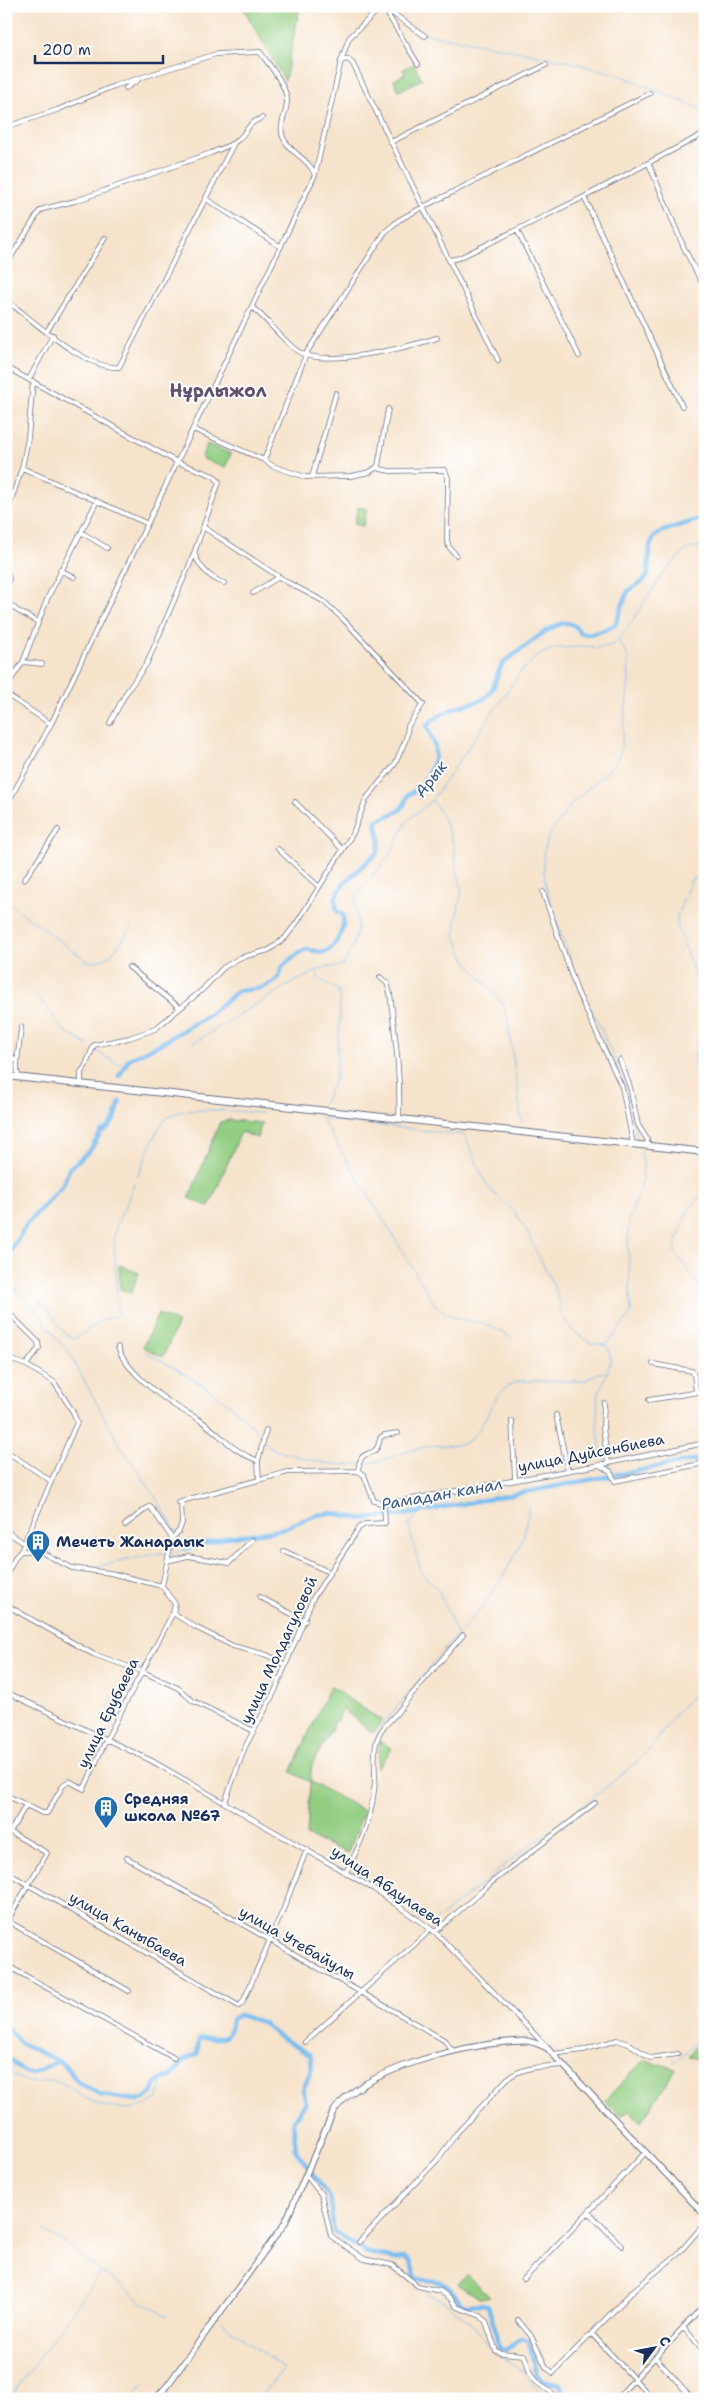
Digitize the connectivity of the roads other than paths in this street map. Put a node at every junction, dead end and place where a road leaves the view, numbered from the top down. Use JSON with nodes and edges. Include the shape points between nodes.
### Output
{"nodes":[{"id":1,"x":385,"y":9,"type":"junction"},
{"id":2,"x":425,"y":36,"type":"dead end"},
{"id":3,"x":341,"y":61,"type":"junction"},
{"id":4,"x":418,"y":64,"type":"dead end"},
{"id":5,"x":546,"y":65,"type":"dead end"},
{"id":6,"x":144,"y":76,"type":"junction"},
{"id":7,"x":126,"y":88,"type":"dead end"},
{"id":8,"x":650,"y":93,"type":"dead end"},
{"id":9,"x":262,"y":118,"type":"dead end"},
{"id":10,"x":6,"y":127,"type":"edge"},
{"id":11,"x":705,"y":134,"type":"edge"},
{"id":12,"x":391,"y":142,"type":"junction"},
{"id":13,"x":234,"y":143,"type":"junction"},
{"id":14,"x":649,"y":164,"type":"junction"},
{"id":15,"x":315,"y":175,"type":"junction"},
{"id":16,"x":584,"y":197,"type":"junction"},
{"id":17,"x":206,"y":199,"type":"junction"},
{"id":18,"x":423,"y":207,"type":"junction"},
{"id":19,"x":517,"y":230,"type":"junction"},
{"id":20,"x":105,"y":238,"type":"dead end"},
{"id":21,"x":281,"y":247,"type":"junction"},
{"id":22,"x":450,"y":260,"type":"junction"},
{"id":23,"x":6,"y":265,"type":"edge"},
{"id":24,"x":705,"y":288,"type":"edge"},
{"id":25,"x":6,"y":300,"type":"edge"},
{"id":26,"x":252,"y":307,"type":"junction"},
{"id":27,"x":47,"y":330,"type":"junction"},
{"id":28,"x":53,"y":335,"type":"junction"},
{"id":29,"x":438,"y":338,"type":"dead end"},
{"id":30,"x":306,"y":355,"type":"junction"},
{"id":31,"x":579,"y":356,"type":"dead end"},
{"id":32,"x":498,"y":360,"type":"dead end"},
{"id":33,"x":6,"y":367,"type":"edge"},
{"id":34,"x":31,"y":380,"type":"junction"},
{"id":35,"x":336,"y":393,"type":"dead end"},
{"id":36,"x":682,"y":406,"type":"dead end"},
{"id":37,"x":388,"y":409,"type":"dead end"},
{"id":38,"x":193,"y":429,"type":"junction"},
{"id":39,"x":264,"y":460,"type":"junction"},
{"id":40,"x":177,"y":462,"type":"junction"},
{"id":41,"x":22,"y":468,"type":"junction"},
{"id":42,"x":376,"y":468,"type":"junction"},
{"id":43,"x":360,"y":474,"type":"junction"},
{"id":44,"x":312,"y":477,"type":"junction"},
{"id":45,"x":359,"y":482,"type":"dead end"},
{"id":46,"x":97,"y":500,"type":"junction"},
{"id":47,"x":6,"y":515,"type":"edge"},
{"id":48,"x":146,"y":524,"type":"junction"},
{"id":49,"x":204,"y":527,"type":"junction"},
{"id":50,"x":81,"y":532,"type":"junction"},
{"id":51,"x":107,"y":548,"type":"dead end"},
{"id":52,"x":194,"y":553,"type":"junction"},
{"id":53,"x":456,"y":555,"type":"dead end"},
{"id":54,"x":6,"y":569,"type":"edge"},
{"id":55,"x":60,"y":570,"type":"junction"},
{"id":56,"x":279,"y":577,"type":"junction"},
{"id":57,"x":74,"y":578,"type":"dead end"},
{"id":58,"x":224,"y":583,"type":"dead end"},
{"id":59,"x":6,"y":589,"type":"edge"},
{"id":60,"x":253,"y":593,"type":"dead end"},
{"id":61,"x":6,"y":601,"type":"edge"},
{"id":62,"x":38,"y":622,"type":"junction"},
{"id":63,"x":24,"y":662,"type":"junction"},
{"id":64,"x":42,"y":664,"type":"dead end"},
{"id":65,"x":6,"y":687,"type":"edge"},
{"id":66,"x":6,"y":694,"type":"edge"},
{"id":67,"x":110,"y":723,"type":"dead end"},
{"id":68,"x":51,"y":724,"type":"junction"},
{"id":69,"x":295,"y":802,"type":"dead end"},
{"id":70,"x":6,"y":806,"type":"edge"},
{"id":71,"x":58,"y":830,"type":"dead end"},
{"id":72,"x":278,"y":849,"type":"dead end"},
{"id":73,"x":342,"y":849,"type":"junction"},
{"id":74,"x":24,"y":880,"type":"dead end"},
{"id":75,"x":318,"y":886,"type":"junction"},
{"id":76,"x":543,"y":892,"type":"dead end"},
{"id":77,"x":129,"y":967,"type":"dead end"},
{"id":78,"x":380,"y":977,"type":"dead end"},
{"id":79,"x":180,"y":1008,"type":"junction"},
{"id":80,"x":21,"y":1027,"type":"dead end"},
{"id":81,"x":6,"y":1053,"type":"edge"},
{"id":82,"x":16,"y":1060,"type":"junction"},
{"id":83,"x":620,"y":1060,"type":"dead end"},
{"id":84,"x":6,"y":1076,"type":"edge"},
{"id":85,"x":18,"y":1077,"type":"junction"},
{"id":86,"x":81,"y":1084,"type":"junction"},
{"id":87,"x":399,"y":1118,"type":"junction"},
{"id":88,"x":633,"y":1144,"type":"junction"},
{"id":89,"x":648,"y":1146,"type":"junction"},
{"id":90,"x":705,"y":1152,"type":"edge"},
{"id":91,"x":6,"y":1310,"type":"edge"},
{"id":92,"x":118,"y":1347,"type":"dead end"},
{"id":93,"x":6,"y":1362,"type":"edge"},
{"id":94,"x":653,"y":1364,"type":"dead end"},
{"id":95,"x":26,"y":1365,"type":"junction"},
{"id":96,"x":705,"y":1391,"type":"edge"},
{"id":97,"x":696,"y":1392,"type":"junction"},
{"id":98,"x":649,"y":1400,"type":"dead end"},
{"id":99,"x":604,"y":1404,"type":"dead end"},
{"id":100,"x":556,"y":1415,"type":"dead end"},
{"id":101,"x":512,"y":1421,"type":"dead end"},
{"id":102,"x":266,"y":1430,"type":"dead end"},
{"id":103,"x":398,"y":1434,"type":"dead end"},
{"id":104,"x":705,"y":1443,"type":"edge"},
{"id":105,"x":6,"y":1451,"type":"edge"},
{"id":106,"x":258,"y":1461,"type":"junction"},
{"id":107,"x":608,"y":1463,"type":"junction"},
{"id":108,"x":705,"y":1463,"type":"edge"},
{"id":109,"x":599,"y":1465,"type":"junction"},
{"id":110,"x":568,"y":1470,"type":"junction"},
{"id":111,"x":358,"y":1471,"type":"junction"},
{"id":112,"x":514,"y":1479,"type":"junction"},
{"id":113,"x":259,"y":1480,"type":"junction"},
{"id":114,"x":51,"y":1481,"type":"junction"},
{"id":115,"x":384,"y":1504,"type":"junction"},
{"id":116,"x":125,"y":1526,"type":"dead end"},
{"id":117,"x":6,"y":1532,"type":"edge"},
{"id":118,"x":172,"y":1538,"type":"junction"},
{"id":119,"x":252,"y":1540,"type":"dead end"},
{"id":120,"x":24,"y":1543,"type":"junction"},
{"id":121,"x":21,"y":1551,"type":"junction"},
{"id":122,"x":284,"y":1551,"type":"dead end"},
{"id":123,"x":167,"y":1561,"type":"junction"},
{"id":124,"x":329,"y":1572,"type":"junction"},
{"id":125,"x":6,"y":1576,"type":"edge"},
{"id":126,"x":162,"y":1586,"type":"junction"},
{"id":127,"x":260,"y":1597,"type":"dead end"},
{"id":128,"x":6,"y":1605,"type":"edge"},
{"id":129,"x":173,"y":1613,"type":"junction"},
{"id":130,"x":305,"y":1621,"type":"junction"},
{"id":131,"x":463,"y":1635,"type":"dead end"},
{"id":132,"x":286,"y":1665,"type":"junction"},
{"id":133,"x":141,"y":1671,"type":"junction"},
{"id":134,"x":6,"y":1692,"type":"edge"},
{"id":135,"x":254,"y":1731,"type":"junction"},
{"id":136,"x":106,"y":1740,"type":"junction"},
{"id":137,"x":6,"y":1795,"type":"edge"},
{"id":138,"x":225,"y":1802,"type":"junction"},
{"id":139,"x":595,"y":1803,"type":"dead end"},
{"id":140,"x":26,"y":1805,"type":"junction"},
{"id":141,"x":306,"y":1848,"type":"junction"},
{"id":142,"x":127,"y":1858,"type":"dead end"},
{"id":143,"x":6,"y":1872,"type":"edge"},
{"id":144,"x":346,"y":1872,"type":"junction"},
{"id":145,"x":29,"y":1885,"type":"junction"},
{"id":146,"x":7,"y":1921,"type":"edge"},
{"id":147,"x":430,"y":1928,"type":"junction"},
{"id":148,"x":435,"y":1932,"type":"junction"},
{"id":149,"x":269,"y":1940,"type":"junction"},
{"id":150,"x":6,"y":1965,"type":"edge"},
{"id":151,"x":129,"y":1991,"type":"dead end"},
{"id":152,"x":361,"y":1992,"type":"junction"},
{"id":153,"x":305,"y":2042,"type":"dead end"},
{"id":154,"x":547,"y":2048,"type":"junction"},
{"id":155,"x":453,"y":2050,"type":"junction"},
{"id":156,"x":553,"y":2054,"type":"junction"},
{"id":157,"x":678,"y":2054,"type":"dead end"},
{"id":158,"x":174,"y":2058,"type":"dead end"},
{"id":159,"x":563,"y":2065,"type":"junction"},
{"id":160,"x":645,"y":2153,"type":"junction"},
{"id":161,"x":308,"y":2171,"type":"junction"},
{"id":162,"x":588,"y":2212,"type":"junction"},
{"id":163,"x":704,"y":2213,"type":"edge"},
{"id":164,"x":705,"y":2223,"type":"edge"},
{"id":165,"x":359,"y":2242,"type":"dead end"},
{"id":166,"x":622,"y":2246,"type":"dead end"},
{"id":167,"x":524,"y":2279,"type":"dead end"},
{"id":168,"x":705,"y":2304,"type":"edge"},
{"id":169,"x":518,"y":2320,"type":"dead end"},
{"id":170,"x":682,"y":2327,"type":"junction"},
{"id":171,"x":592,"y":2334,"type":"junction"},
{"id":172,"x":705,"y":2352,"type":"edge"},
{"id":173,"x":654,"y":2358,"type":"junction"},
{"id":174,"x":635,"y":2380,"type":"junction"},
{"id":175,"x":155,"y":2399,"type":"edge"},
{"id":176,"x":558,"y":2399,"type":"edge"},
{"id":177,"x":616,"y":2399,"type":"edge"},
{"id":178,"x":653,"y":2399,"type":"edge"},
{"id":179,"x":693,"y":2399,"type":"edge"}],
"edges":[{"from":1,"to":2,"type":"street"},
{"from":1,"to":3,"type":"street","via":[[382,6],[350,35]]},
{"from":1,"to":4,"type":"street"},
{"from":3,"to":12,"type":"street","via":[[352,61]]},
{"from":3,"to":15,"type":"street"},
{"from":5,"to":12,"type":"street"},
{"from":6,"to":7,"type":"street"},
{"from":6,"to":10,"type":"street"},
{"from":6,"to":15,"type":"street","via":[[216,54],[260,52],[286,93],[281,131],[284,140],[308,162]]},
{"from":8,"to":18,"type":"street"},
{"from":9,"to":13,"type":"street","via":[[250,123]]},
{"from":11,"to":14,"type":"street"},
{"from":12,"to":18,"type":"street"},
{"from":13,"to":17,"type":"street"},
{"from":13,"to":23,"type":"street","via":[[163,171],[43,209],[38,212]]},
{"from":14,"to":16,"type":"street"},
{"from":14,"to":24,"type":"street","via":[[684,248]]},
{"from":15,"to":21,"type":"street"},
{"from":16,"to":19,"type":"street"},
{"from":16,"to":36,"type":"street"},
{"from":17,"to":21,"type":"street"},
{"from":17,"to":28,"type":"street","via":[[119,367],[98,363]]},
{"from":18,"to":22,"type":"street"},
{"from":18,"to":30,"type":"street","via":[[398,220],[384,232]]},
{"from":19,"to":22,"type":"street"},
{"from":19,"to":31,"type":"street"},
{"from":20,"to":27,"type":"street"},
{"from":21,"to":26,"type":"street"},
{"from":22,"to":32,"type":"street"},
{"from":25,"to":27,"type":"street"},
{"from":26,"to":30,"type":"street","via":[[296,350]]},
{"from":26,"to":38,"type":"street"},
{"from":27,"to":28,"type":"street"},
{"from":28,"to":34,"type":"street"},
{"from":29,"to":30,"type":"street","via":[[358,355]]},
{"from":30,"to":39,"type":"street"},
{"from":33,"to":34,"type":"street"},
{"from":34,"to":40,"type":"street"},
{"from":34,"to":41,"type":"street","via":[[29,432]]},
{"from":35,"to":44,"type":"street"},
{"from":37,"to":42,"type":"street","via":[[380,463]]},
{"from":38,"to":39,"type":"street"},
{"from":38,"to":40,"type":"street"},
{"from":39,"to":44,"type":"street","via":[[286,472]]},
{"from":40,"to":48,"type":"street"},
{"from":40,"to":49,"type":"street","via":[[214,476],[219,482]]},
{"from":41,"to":46,"type":"street"},
{"from":41,"to":47,"type":"street"},
{"from":42,"to":43,"type":"street"},
{"from":42,"to":53,"type":"street","via":[[445,470],[448,478],[447,540]]},
{"from":43,"to":44,"type":"street"},
{"from":43,"to":45,"type":"street"},
{"from":46,"to":48,"type":"street"},
{"from":46,"to":50,"type":"street"},
{"from":48,"to":68,"type":"street"},
{"from":49,"to":52,"type":"street"},
{"from":49,"to":56,"type":"street"},
{"from":50,"to":51,"type":"street"},
{"from":50,"to":55,"type":"street"},
{"from":52,"to":58,"type":"street","via":[[211,578]]},
{"from":52,"to":67,"type":"street","via":[[147,663]]},
{"from":54,"to":59,"type":"street","via":[[9,579]]},
{"from":55,"to":57,"type":"street"},
{"from":55,"to":62,"type":"street"},
{"from":56,"to":60,"type":"street"},
{"from":56,"to":73,"type":"street","via":[[323,601],[336,612],[423,704],[408,726],[395,764],[366,799],[353,833]]},
{"from":61,"to":62,"type":"street","via":[[18,612]]},
{"from":62,"to":63,"type":"street"},
{"from":63,"to":64,"type":"street"},
{"from":63,"to":65,"type":"street"},
{"from":66,"to":68,"type":"street"},
{"from":68,"to":70,"type":"street"},
{"from":69,"to":73,"type":"street"},
{"from":71,"to":74,"type":"street"},
{"from":72,"to":75,"type":"street"},
{"from":73,"to":75,"type":"street"},
{"from":75,"to":79,"type":"street","via":[[292,930],[278,944],[264,952],[239,958],[223,968]]},
{"from":76,"to":88,"type":"street","via":[[578,991],[620,1082]]},
{"from":77,"to":79,"type":"street"},
{"from":78,"to":87,"type":"street","via":[[390,993],[400,1084]]},
{"from":79,"to":86,"type":"street","via":[[148,1032],[94,1045],[81,1072]]},
{"from":80,"to":82,"type":"street"},
{"from":81,"to":82,"type":"street"},
{"from":82,"to":85,"type":"street"},
{"from":83,"to":89,"type":"street","via":[[638,1125]]},
{"from":84,"to":85,"type":"highway"},
{"from":85,"to":86,"type":"highway"},
{"from":86,"to":87,"type":"highway"},
{"from":87,"to":88,"type":"highway"},
{"from":88,"to":89,"type":"highway"},
{"from":89,"to":90,"type":"highway"},
{"from":91,"to":95,"type":"street","via":[[38,1342],[38,1348]]},
{"from":92,"to":106,"type":"street","via":[[120,1356],[132,1370],[173,1405],[203,1422],[240,1454]]},
{"from":93,"to":95,"type":"street","via":[[12,1360]]},
{"from":94,"to":97,"type":"street","via":[[692,1371]]},
{"from":95,"to":114,"type":"street","via":[[54,1382],[77,1422]]},
{"from":96,"to":97,"type":"street"},
{"from":97,"to":98,"type":"street"},
{"from":99,"to":107,"type":"street","via":[[603,1428]]},
{"from":100,"to":110,"type":"street"},
{"from":101,"to":112,"type":"street"},
{"from":102,"to":106,"type":"street"},
{"from":103,"to":111,"type":"street","via":[[380,1438],[376,1452],[359,1459]]},
{"from":104,"to":107,"type":"street","name":"улица Дуйсенбиева"},
{"from":105,"to":114,"type":"street"},
{"from":106,"to":113,"type":"street"},
{"from":107,"to":109,"type":"street","name":"улица Дуйсенбиева"},
{"from":108,"to":109,"type":"street","via":[[615,1481],[610,1471]]},
{"from":109,"to":110,"type":"street","name":"улица Дуйсенбиева"},
{"from":110,"to":112,"type":"street","name":"улица Дуйсенбиева"},
{"from":111,"to":113,"type":"street","via":[[288,1472]]},
{"from":111,"to":115,"type":"street","via":[[364,1475],[374,1501]]},
{"from":112,"to":115,"type":"street","name":"улица Дуйсенбиева"},
{"from":113,"to":118,"type":"street","via":[[179,1502],[182,1523]]},
{"from":114,"to":120,"type":"street"},
{"from":115,"to":124,"type":"street","name":"улица Молдагуловой","via":[[385,1523],[365,1524],[359,1528]]},
{"from":116,"to":118,"type":"street","via":[[150,1506]]},
{"from":117,"to":120,"type":"street"},
{"from":118,"to":123,"type":"street"},
{"from":119,"to":123,"type":"street","via":[[229,1563],[188,1556]]},
{"from":120,"to":121,"type":"street"},
{"from":121,"to":125,"type":"street"},
{"from":121,"to":126,"type":"street","via":[[39,1551],[72,1568],[110,1573]]},
{"from":122,"to":124,"type":"street"},
{"from":123,"to":126,"type":"street"},
{"from":124,"to":130,"type":"street","name":"улица Молдагуловой","via":[[313,1598]]},
{"from":126,"to":129,"type":"street","via":[[175,1604]]},
{"from":127,"to":130,"type":"street"},
{"from":128,"to":133,"type":"street","via":[[93,1654]]},
{"from":129,"to":132,"type":"street","via":[[233,1646],[267,1655]]},
{"from":129,"to":133,"type":"street","name":"улица Ерубаева"},
{"from":130,"to":132,"type":"street","name":"улица Молдагуловой"},
{"from":131,"to":144,"type":"street","via":[[406,1700],[378,1738],[373,1760],[375,1778],[369,1822]]},
{"from":132,"to":135,"type":"street","name":"улица Молдагуловой"},
{"from":133,"to":135,"type":"street"},
{"from":133,"to":136,"type":"street","name":"улица Ерубаева"},
{"from":134,"to":136,"type":"street","name":"улица Абдулаева"},
{"from":135,"to":138,"type":"street","name":"улица Молдагуловой"},
{"from":136,"to":138,"type":"street","name":"улица Абдулаева","via":[[152,1761]]},
{"from":136,"to":140,"type":"street","name":"улица Ерубаева","via":[[84,1789],[69,1781],[64,1784],[47,1813]]},
{"from":137,"to":140,"type":"street","name":"улица Ерубаева"},
{"from":138,"to":141,"type":"street","name":"улица Абдулаева"},
{"from":139,"to":148,"type":"street","via":[[492,1882]]},
{"from":140,"to":145,"type":"street","via":[[10,1832],[47,1853]]},
{"from":141,"to":144,"type":"street","name":"улица Абдулаева"},
{"from":141,"to":149,"type":"street"},
{"from":142,"to":149,"type":"street","name":"улица Утебайулы"},
{"from":143,"to":145,"type":"street","name":"улица Каныбаева"},
{"from":144,"to":147,"type":"street","name":"улица Абдулаева"},
{"from":145,"to":146,"type":"street"},
{"from":145,"to":149,"type":"street","name":"улица Каныбаева","via":[[239,2006]]},
{"from":146,"to":151,"type":"street"},
{"from":147,"to":148,"type":"street","name":"улица Абдулаева"},
{"from":147,"to":152,"type":"street"},
{"from":148,"to":154,"type":"street","name":"улица Абдулаева"},
{"from":149,"to":152,"type":"street","name":"улица Утебайулы"},
{"from":150,"to":158,"type":"street"},
{"from":152,"to":153,"type":"street"},
{"from":152,"to":155,"type":"street","name":"улица Утебайулы","via":[[444,2040]]},
{"from":154,"to":155,"type":"main road","via":[[527,2041]]},
{"from":154,"to":156,"type":"main road","name":"улица Абдулаева"},
{"from":155,"to":161,"type":"main road","via":[[409,2064],[345,2097],[333,2112]]},
{"from":156,"to":157,"type":"street","via":[[583,2050],[617,2040],[650,2058]]},
{"from":156,"to":159,"type":"main road","name":"улица Абдулаева"},
{"from":159,"to":160,"type":"main road","name":"улица Абдулаева"},
{"from":159,"to":165,"type":"street","via":[[526,2069],[507,2079],[456,2134],[438,2159]]},
{"from":160,"to":162,"type":"street"},
{"from":160,"to":163,"type":"main road","name":"улица Абдулаева"},
{"from":161,"to":175,"type":"main road","via":[[274,2240]]},
{"from":161,"to":176,"type":"street","via":[[321,2194],[331,2236],[364,2258],[392,2265],[418,2286],[440,2292],[457,2307],[481,2316],[496,2351],[524,2355],[532,2377]]},
{"from":162,"to":166,"type":"street"},
{"from":162,"to":167,"type":"street"},
{"from":164,"to":171,"type":"street","via":[[679,2253],[634,2290]]},
{"from":168,"to":170,"type":"street"},
{"from":169,"to":171,"type":"street","via":[[531,2336],[546,2367],[553,2373]]},
{"from":170,"to":172,"type":"street"},
{"from":170,"to":173,"type":"street"},
{"from":171,"to":174,"type":"street"},
{"from":173,"to":174,"type":"street"},
{"from":173,"to":179,"type":"street"},
{"from":174,"to":177,"type":"street"},
{"from":174,"to":178,"type":"street"}]}
